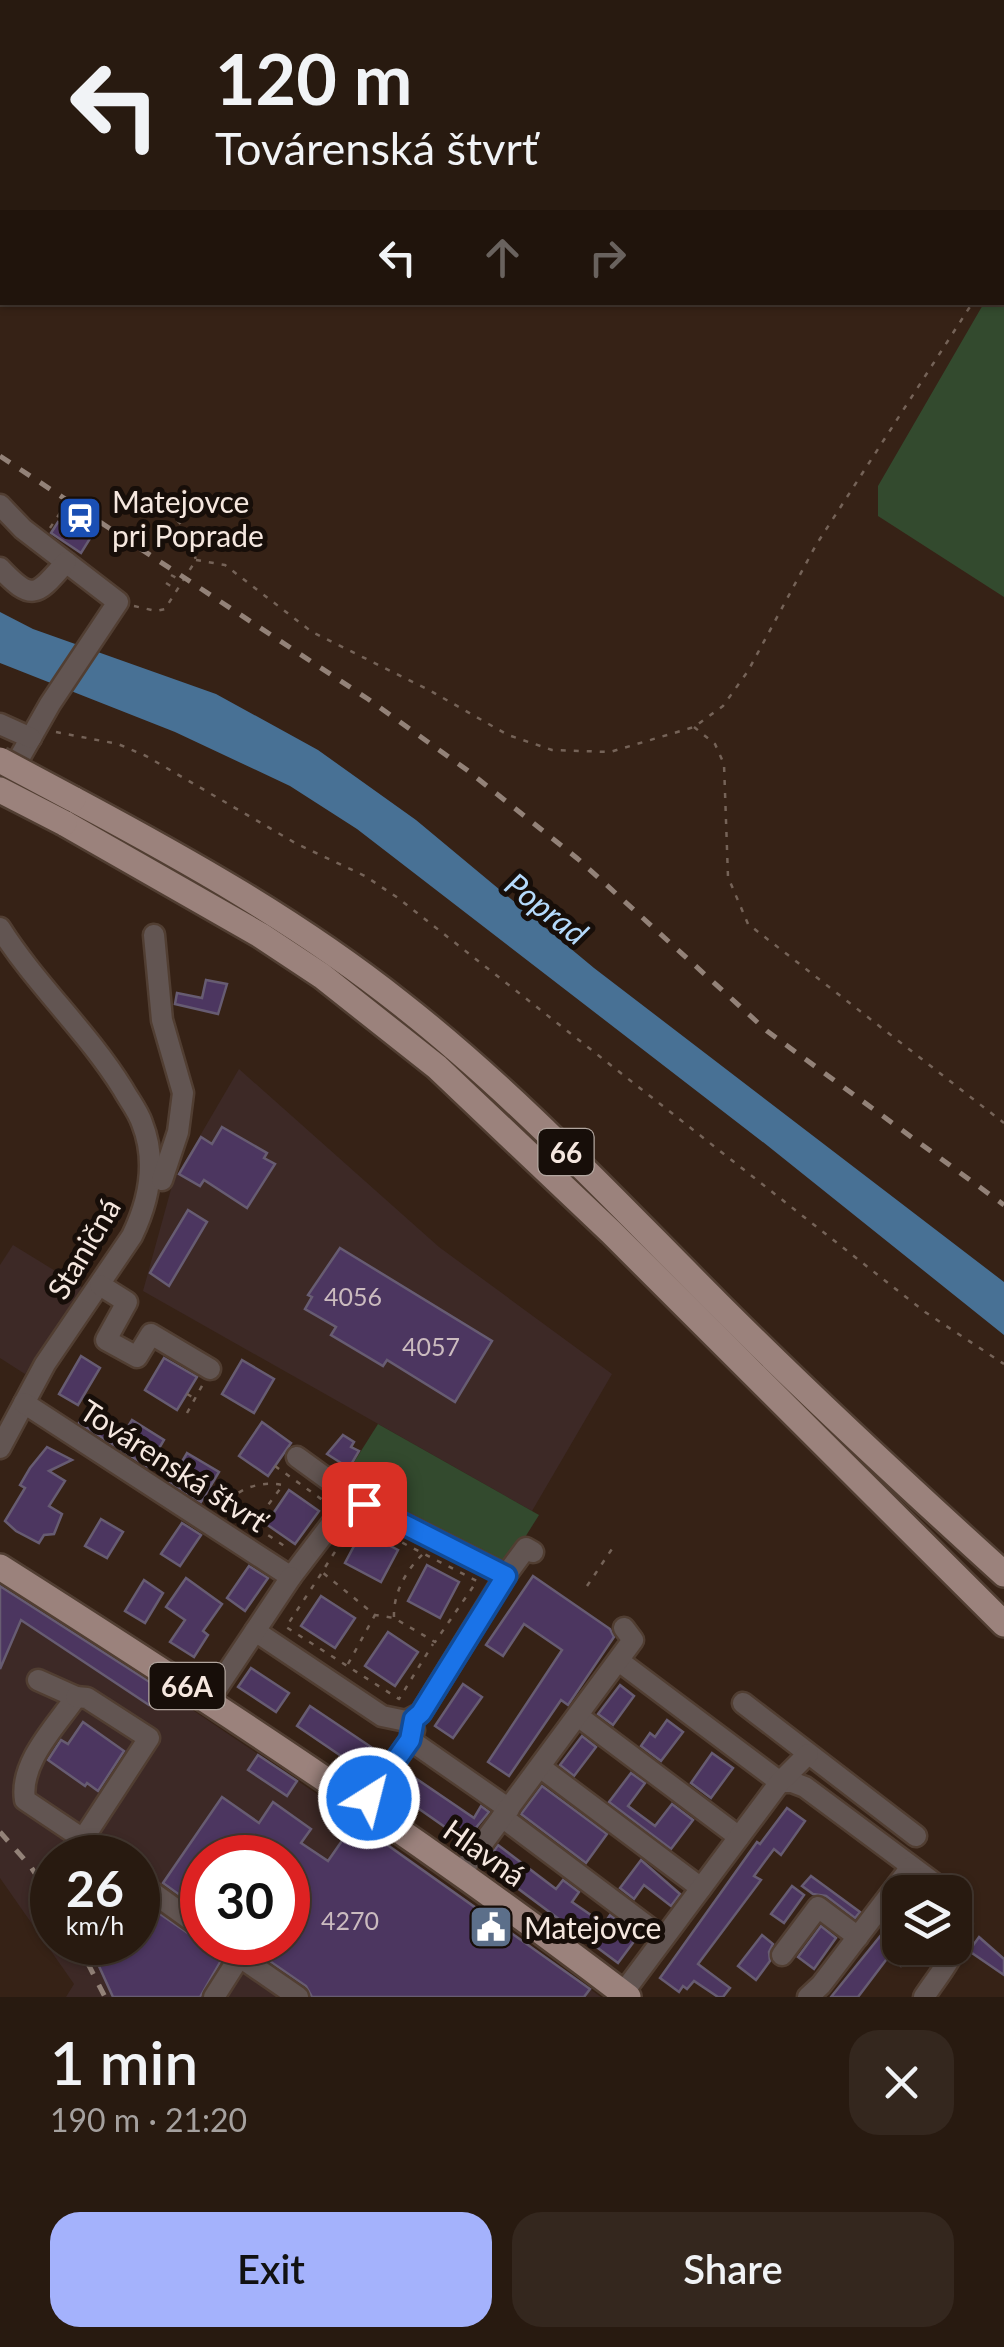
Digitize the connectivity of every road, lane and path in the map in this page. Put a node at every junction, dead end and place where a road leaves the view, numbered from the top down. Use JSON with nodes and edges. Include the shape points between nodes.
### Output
{"nodes":[{"id":1,"x":970,"y":305,"type":"edge"},
{"id":2,"x":158,"y":502,"type":"dead end"},
{"id":3,"x":0,"y":505,"type":"edge"},
{"id":4,"x":72,"y":509,"type":"dead end"},
{"id":5,"x":66,"y":518,"type":"dead end"},
{"id":6,"x":92,"y":522,"type":"dead end"},
{"id":7,"x":87,"y":531,"type":"dead end"},
{"id":8,"x":196,"y":560,"type":"junction"},
{"id":9,"x":66,"y":562,"type":"junction"},
{"id":10,"x":0,"y":568,"type":"edge"},
{"id":11,"x":172,"y":575,"type":"dead end"},
{"id":12,"x":183,"y":582,"type":"junction"},
{"id":13,"x":166,"y":583,"type":"dead end"},
{"id":14,"x":178,"y":591,"type":"junction"},
{"id":15,"x":118,"y":602,"type":"junction"},
{"id":16,"x":0,"y":724,"type":"edge"},
{"id":17,"x":694,"y":727,"type":"junction"},
{"id":18,"x":34,"y":733,"type":"junction"},
{"id":19,"x":0,"y":760,"type":"edge"},
{"id":20,"x":0,"y":791,"type":"edge"},
{"id":21,"x":68,"y":811,"type":"junction"},
{"id":22,"x":0,"y":928,"type":"edge"},
{"id":23,"x":154,"y":935,"type":"dead end"},
{"id":24,"x":1004,"y":1122,"type":"edge"},
{"id":25,"x":156,"y":1178,"type":"junction"},
{"id":26,"x":100,"y":1284,"type":"junction"},
{"id":27,"x":1004,"y":1364,"type":"edge"},
{"id":28,"x":210,"y":1369,"type":"joint"},
{"id":29,"x":187,"y":1394,"type":"dead end"},
{"id":30,"x":196,"y":1399,"type":"junction"},
{"id":31,"x":24,"y":1403,"type":"junction"},
{"id":32,"x":187,"y":1413,"type":"dead end"},
{"id":33,"x":0,"y":1448,"type":"edge"},
{"id":34,"x":275,"y":1466,"type":"dead end"},
{"id":35,"x":293,"y":1467,"type":"junction"},
{"id":36,"x":283,"y":1485,"type":"junction"},
{"id":37,"x":343,"y":1502,"type":"junction"},
{"id":38,"x":253,"y":1525,"type":"junction"},
{"id":39,"x":614,"y":1546,"type":"dead end"},
{"id":40,"x":533,"y":1552,"type":"dead end"},
{"id":41,"x":423,"y":1554,"type":"junction"},
{"id":42,"x":300,"y":1556,"type":"dead end"},
{"id":43,"x":311,"y":1564,"type":"dead end"},
{"id":44,"x":0,"y":1567,"type":"edge"},
{"id":45,"x":322,"y":1572,"type":"junction"},
{"id":46,"x":1004,"y":1574,"type":"edge"},
{"id":47,"x":506,"y":1576,"type":"junction"},
{"id":48,"x":292,"y":1578,"type":"junction"},
{"id":49,"x":587,"y":1586,"type":"dead end"},
{"id":50,"x":375,"y":1615,"type":"junction"},
{"id":51,"x":394,"y":1618,"type":"junction"},
{"id":52,"x":1004,"y":1624,"type":"edge"},
{"id":53,"x":624,"y":1628,"type":"dead end"},
{"id":54,"x":255,"y":1631,"type":"junction"},
{"id":55,"x":435,"y":1642,"type":"junction"},
{"id":56,"x":619,"y":1661,"type":"junction"},
{"id":57,"x":347,"y":1666,"type":"junction"},
{"id":58,"x":38,"y":1680,"type":"dead end"},
{"id":59,"x":76,"y":1697,"type":"junction"},
{"id":60,"x":209,"y":1700,"type":"junction"},
{"id":61,"x":743,"y":1704,"type":"dead end"},
{"id":62,"x":578,"y":1716,"type":"junction"},
{"id":63,"x":412,"y":1730,"type":"junction"},
{"id":64,"x":808,"y":1754,"type":"junction"},
{"id":65,"x":540,"y":1767,"type":"junction"},
{"id":66,"x":780,"y":1782,"type":"junction"},
{"id":67,"x":362,"y":1808,"type":"junction"},
{"id":68,"x":505,"y":1813,"type":"junction"},
{"id":69,"x":77,"y":1835,"type":"edge"},
{"id":70,"x":86,"y":1835,"type":"edge"},
{"id":71,"x":916,"y":1836,"type":"dead end"},
{"id":72,"x":739,"y":1837,"type":"junction"},
{"id":73,"x":911,"y":1867,"type":"junction"},
{"id":74,"x":460,"y":1874,"type":"junction"},
{"id":75,"x":922,"y":1875,"type":"edge"},
{"id":76,"x":701,"y":1888,"type":"junction"},
{"id":77,"x":858,"y":1937,"type":"junction"},
{"id":78,"x":663,"y":1938,"type":"junction"},
{"id":79,"x":782,"y":1955,"type":"dead end"},
{"id":80,"x":230,"y":1965,"type":"edge"},
{"id":81,"x":258,"y":1965,"type":"edge"},
{"id":82,"x":944,"y":1965,"type":"edge"},
{"id":83,"x":625,"y":1995,"type":"edge"},
{"id":84,"x":214,"y":1997,"type":"edge"},
{"id":85,"x":298,"y":1997,"type":"edge"},
{"id":86,"x":808,"y":1997,"type":"edge"},
{"id":87,"x":924,"y":1997,"type":"edge"}],
"edges":[{"from":1,"to":17,"type":"path","via":[[816,545],[748,670],[723,706]]},
{"from":2,"to":8,"type":"path","via":[[187,530]]},
{"from":3,"to":9,"type":"street"},
{"from":4,"to":5,"type":"path"},
{"from":6,"to":7,"type":"path"},
{"from":8,"to":12,"type":"path"},
{"from":8,"to":17,"type":"path","via":[[225,565],[312,632],[537,746],[610,752]]},
{"from":9,"to":10,"type":"street","via":[[41,590],[29,593]]},
{"from":9,"to":15,"type":"street"},
{"from":11,"to":12,"type":"path"},
{"from":12,"to":14,"type":"path"},
{"from":13,"to":14,"type":"path"},
{"from":14,"to":15,"type":"path","via":[[166,609],[156,611]]},
{"from":15,"to":18,"type":"street"},
{"from":16,"to":18,"type":"street"},
{"from":17,"to":24,"type":"path","via":[[715,744],[724,764],[728,877],[748,924]]},
{"from":18,"to":20,"type":"street"},
{"from":18,"to":27,"type":"path","via":[[118,744],[146,756],[366,876],[890,1285]]},
{"from":19,"to":21,"type":"main road","number":"66","bridge":true},
{"from":20,"to":21,"type":"main road","number":"66","bridge":true},
{"from":21,"to":46,"type":"main road","number":"66","via":[[207,871],[339,956],[440,1035]]},
{"from":21,"to":52,"type":"main road","number":"66","via":[[322,976],[436,1067]]},
{"from":22,"to":25,"type":"street","name":"Staničná","via":[[104,1059],[142,1120]]},
{"from":23,"to":25,"type":"street","via":[[162,1020],[183,1093],[178,1132]]},
{"from":25,"to":26,"type":"street","name":"Staničná","via":[[141,1218]]},
{"from":26,"to":28,"type":"street","via":[[127,1302],[106,1340],[137,1357],[151,1334]]},
{"from":26,"to":31,"type":"street","name":"Staničná"},
{"from":28,"to":30,"type":"path"},
{"from":29,"to":30,"type":"path"},
{"from":30,"to":32,"type":"path"},
{"from":31,"to":33,"type":"street","name":"Staničná"},
{"from":31,"to":48,"type":"street","name":"Továrenská štvrť"},
{"from":34,"to":35,"type":"path"},
{"from":35,"to":36,"type":"path"},
{"from":35,"to":37,"type":"street"},
{"from":35,"to":37,"type":"path"},
{"from":36,"to":38,"type":"path"},
{"from":36,"to":38,"type":"path","via":[[263,1482],[224,1506]]},
{"from":37,"to":47,"type":"street"},
{"from":37,"to":48,"type":"street"},
{"from":38,"to":42,"type":"path"},
{"from":39,"to":49,"type":"path"},
{"from":40,"to":47,"type":"street","via":[[526,1548]]},
{"from":41,"to":45,"type":"path","via":[[356,1519]]},
{"from":41,"to":51,"type":"path","via":[[393,1600]]},
{"from":41,"to":55,"type":"path","via":[[478,1581]]},
{"from":43,"to":45,"type":"path"},
{"from":44,"to":60,"type":"main road","name":"Hlavná","number":"66A"},
{"from":45,"to":50,"type":"path"},
{"from":45,"to":57,"type":"path","via":[[286,1626]]},
{"from":47,"to":63,"type":"street"},
{"from":48,"to":54,"type":"street"},
{"from":50,"to":51,"type":"path"},
{"from":50,"to":57,"type":"path"},
{"from":51,"to":55,"type":"path"},
{"from":53,"to":56,"type":"street","via":[[633,1640]]},
{"from":54,"to":60,"type":"street"},
{"from":54,"to":63,"type":"street"},
{"from":55,"to":57,"type":"path","via":[[399,1699]]},
{"from":56,"to":62,"type":"street"},
{"from":56,"to":66,"type":"street"},
{"from":58,"to":59,"type":"street"},
{"from":59,"to":69,"type":"street","via":[[22,1784],[25,1800]]},
{"from":59,"to":70,"type":"street","via":[[149,1738]]},
{"from":60,"to":67,"type":"main road","name":"Hlavná","number":"66A"},
{"from":61,"to":64,"type":"street"},
{"from":62,"to":65,"type":"street"},
{"from":62,"to":72,"type":"street"},
{"from":63,"to":67,"type":"street"},
{"from":63,"to":68,"type":"street"},
{"from":64,"to":66,"type":"street"},
{"from":64,"to":71,"type":"street"},
{"from":65,"to":68,"type":"street"},
{"from":65,"to":76,"type":"street"},
{"from":66,"to":72,"type":"street"},
{"from":66,"to":73,"type":"street","via":[[805,1786]]},
{"from":67,"to":74,"type":"main road","name":"Hlavná","number":"66A"},
{"from":68,"to":74,"type":"street"},
{"from":68,"to":78,"type":"street"},
{"from":72,"to":76,"type":"street"},
{"from":73,"to":75,"type":"street"},
{"from":73,"to":77,"type":"street"},
{"from":74,"to":83,"type":"main road","name":"Hlavná","number":"66A"},
{"from":76,"to":78,"type":"street"},
{"from":77,"to":79,"type":"street","via":[[818,1907]]},
{"from":77,"to":86,"type":"street"},
{"from":78,"to":83,"type":"street"},
{"from":80,"to":84,"type":"street"},
{"from":81,"to":85,"type":"street"},
{"from":82,"to":87,"type":"street"}]}
